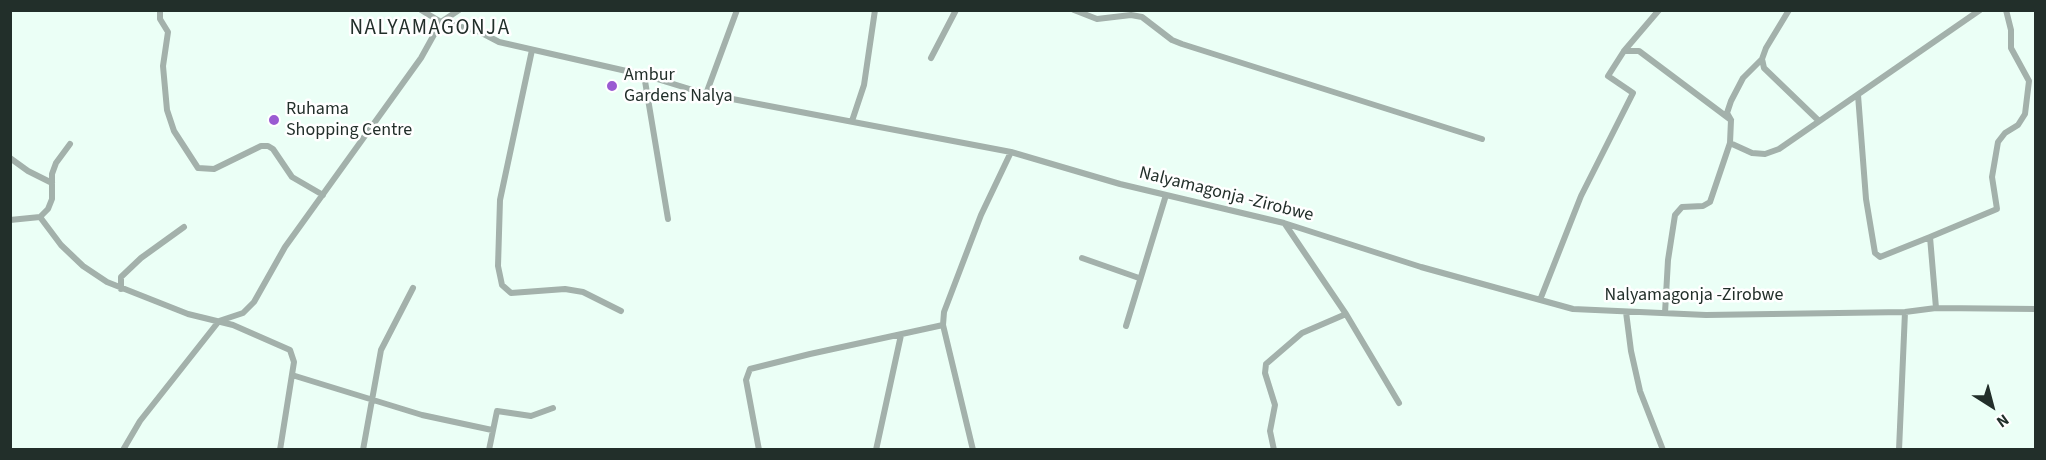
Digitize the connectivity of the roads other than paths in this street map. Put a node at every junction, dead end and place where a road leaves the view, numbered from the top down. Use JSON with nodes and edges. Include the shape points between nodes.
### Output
{"nodes":[{"id":1,"x":160,"y":10,"type":"edge"},
{"id":2,"x":421,"y":10,"type":"edge"},
{"id":3,"x":459,"y":10,"type":"edge"},
{"id":4,"x":737,"y":10,"type":"edge"},
{"id":5,"x":875,"y":10,"type":"edge"},
{"id":6,"x":956,"y":10,"type":"edge"},
{"id":7,"x":1074,"y":10,"type":"edge"},
{"id":8,"x":1659,"y":10,"type":"edge"},
{"id":9,"x":1789,"y":10,"type":"edge"},
{"id":10,"x":1980,"y":10,"type":"edge"},
{"id":11,"x":2006,"y":10,"type":"edge"},
{"id":12,"x":441,"y":22,"type":"junction"},
{"id":13,"x":532,"y":50,"type":"junction"},
{"id":14,"x":1624,"y":51,"type":"junction"},
{"id":15,"x":931,"y":58,"type":"dead end"},
{"id":16,"x":1762,"y":59,"type":"junction"},
{"id":17,"x":644,"y":75,"type":"junction"},
{"id":18,"x":706,"y":94,"type":"junction"},
{"id":19,"x":1857,"y":95,"type":"junction"},
{"id":20,"x":1731,"y":120,"type":"junction"},
{"id":21,"x":1819,"y":121,"type":"junction"},
{"id":22,"x":852,"y":122,"type":"junction"},
{"id":23,"x":1482,"y":139,"type":"dead end"},
{"id":24,"x":1730,"y":143,"type":"junction"},
{"id":25,"x":69,"y":144,"type":"dead end"},
{"id":26,"x":1011,"y":152,"type":"junction"},
{"id":27,"x":10,"y":159,"type":"edge"},
{"id":28,"x":52,"y":183,"type":"junction"},
{"id":29,"x":323,"y":195,"type":"junction"},
{"id":30,"x":1166,"y":195,"type":"junction"},
{"id":31,"x":40,"y":217,"type":"junction"},
{"id":32,"x":668,"y":219,"type":"dead end"},
{"id":33,"x":10,"y":220,"type":"edge"},
{"id":34,"x":1284,"y":224,"type":"junction"},
{"id":35,"x":184,"y":227,"type":"dead end"},
{"id":36,"x":1930,"y":237,"type":"junction"},
{"id":37,"x":1082,"y":258,"type":"dead end"},
{"id":38,"x":1139,"y":278,"type":"junction"},
{"id":39,"x":413,"y":288,"type":"dead end"},
{"id":40,"x":120,"y":289,"type":"junction"},
{"id":41,"x":1540,"y":300,"type":"junction"},
{"id":42,"x":1936,"y":308,"type":"junction"},
{"id":43,"x":2036,"y":309,"type":"edge"},
{"id":44,"x":621,"y":311,"type":"dead end"},
{"id":45,"x":1626,"y":312,"type":"junction"},
{"id":46,"x":1905,"y":312,"type":"junction"},
{"id":47,"x":1665,"y":313,"type":"junction"},
{"id":48,"x":1346,"y":314,"type":"junction"},
{"id":49,"x":219,"y":321,"type":"junction"},
{"id":50,"x":943,"y":325,"type":"junction"},
{"id":51,"x":1126,"y":326,"type":"dead end"},
{"id":52,"x":901,"y":335,"type":"junction"},
{"id":53,"x":292,"y":375,"type":"junction"},
{"id":54,"x":373,"y":401,"type":"junction"},
{"id":55,"x":1399,"y":403,"type":"dead end"},
{"id":56,"x":553,"y":408,"type":"dead end"},
{"id":57,"x":492,"y":430,"type":"junction"},
{"id":58,"x":123,"y":450,"type":"edge"},
{"id":59,"x":280,"y":450,"type":"edge"},
{"id":60,"x":363,"y":450,"type":"edge"},
{"id":61,"x":489,"y":450,"type":"edge"},
{"id":62,"x":759,"y":450,"type":"edge"},
{"id":63,"x":876,"y":450,"type":"edge"},
{"id":64,"x":973,"y":450,"type":"edge"},
{"id":65,"x":1274,"y":450,"type":"edge"},
{"id":66,"x":1663,"y":450,"type":"edge"},
{"id":67,"x":1899,"y":450,"type":"edge"}],
"edges":[{"from":1,"to":29,"type":"street","via":[[160,19],[168,32],[163,66],[167,110],[174,131],[198,168],[214,169],[268,146],[292,177]]},
{"from":2,"to":12,"type":"street","name":"Nalyamagonja -Zirobwe"},
{"from":3,"to":12,"type":"street"},
{"from":4,"to":18,"type":"street"},
{"from":5,"to":22,"type":"street","via":[[864,85]]},
{"from":6,"to":15,"type":"street"},
{"from":7,"to":23,"type":"street","via":[[1097,19],[1142,17],[1182,44]]},
{"from":8,"to":14,"type":"street"},
{"from":9,"to":16,"type":"street"},
{"from":10,"to":19,"type":"street"},
{"from":11,"to":36,"type":"street","via":[[2011,48],[2029,81],[2025,114],[1998,142],[1992,177],[1997,209]]},
{"from":12,"to":13,"type":"street","name":"Nalyamagonja -Zirobwe"},
{"from":12,"to":29,"type":"street","via":[[421,58]]},
{"from":13,"to":17,"type":"street","name":"Nalyamagonja -Zirobwe"},
{"from":13,"to":44,"type":"street","via":[[500,200],[498,266],[502,285],[511,293],[565,289],[583,292]]},
{"from":14,"to":20,"type":"street","via":[[1639,51]]},
{"from":14,"to":41,"type":"street","via":[[1608,76],[1633,93],[1581,196]]},
{"from":16,"to":20,"type":"street","via":[[1736,88],[1727,113]]},
{"from":16,"to":21,"type":"street","via":[[1770,75]]},
{"from":17,"to":18,"type":"street","name":"Nalyamagonja -Zirobwe"},
{"from":17,"to":32,"type":"street"},
{"from":18,"to":22,"type":"street","name":"Nalyamagonja -Zirobwe"},
{"from":19,"to":21,"type":"street"},
{"from":19,"to":36,"type":"street","via":[[1875,253],[1880,257]]},
{"from":20,"to":24,"type":"street"},
{"from":21,"to":24,"type":"street","via":[[1779,149],[1765,154]]},
{"from":22,"to":26,"type":"street","name":"Nalyamagonja -Zirobwe"},
{"from":24,"to":47,"type":"street","via":[[1710,202],[1682,207],[1675,215]]},
{"from":25,"to":28,"type":"street","via":[[56,163]]},
{"from":26,"to":30,"type":"street","name":"Nalyamagonja -Zirobwe"},
{"from":26,"to":50,"type":"street","via":[[965,255]]},
{"from":27,"to":28,"type":"street"},
{"from":28,"to":31,"type":"street","via":[[52,199]]},
{"from":29,"to":49,"type":"street","via":[[285,247],[254,302],[243,313]]},
{"from":30,"to":34,"type":"street","name":"Nalyamagonja -Zirobwe"},
{"from":30,"to":38,"type":"street"},
{"from":31,"to":33,"type":"street"},
{"from":31,"to":40,"type":"street","via":[[83,266]]},
{"from":34,"to":41,"type":"street","name":"Nalyamagonja -Zirobwe"},
{"from":34,"to":48,"type":"street"},
{"from":35,"to":40,"type":"street","via":[[121,277]]},
{"from":36,"to":42,"type":"street"},
{"from":37,"to":38,"type":"street"},
{"from":38,"to":51,"type":"street"},
{"from":39,"to":54,"type":"street","via":[[381,350]]},
{"from":40,"to":49,"type":"street"},
{"from":41,"to":45,"type":"street","name":"Nalyamagonja -Zirobwe","via":[[1573,309]]},
{"from":42,"to":43,"type":"street","name":"Nalyamagonja -Zirobwe"},
{"from":42,"to":46,"type":"street","name":"Nalyamagonja -Zirobwe"},
{"from":45,"to":47,"type":"street","name":"Nalyamagonja -Zirobwe"},
{"from":45,"to":66,"type":"street","via":[[1640,391]]},
{"from":46,"to":47,"type":"street","name":"Nalyamagonja -Zirobwe"},
{"from":46,"to":67,"type":"street"},
{"from":48,"to":55,"type":"street"},
{"from":48,"to":65,"type":"street","via":[[1302,333],[1266,364],[1275,405],[1270,431]]},
{"from":49,"to":53,"type":"street","via":[[290,350],[294,355]]},
{"from":49,"to":58,"type":"street","via":[[140,422]]},
{"from":50,"to":52,"type":"street"},
{"from":50,"to":64,"type":"street"},
{"from":52,"to":62,"type":"street","via":[[750,369],[746,380]]},
{"from":52,"to":63,"type":"street"},
{"from":53,"to":54,"type":"street"},
{"from":53,"to":59,"type":"street"},
{"from":54,"to":57,"type":"street"},
{"from":54,"to":60,"type":"street"},
{"from":56,"to":57,"type":"street","via":[[531,416],[497,411]]},
{"from":57,"to":61,"type":"street"}]}
